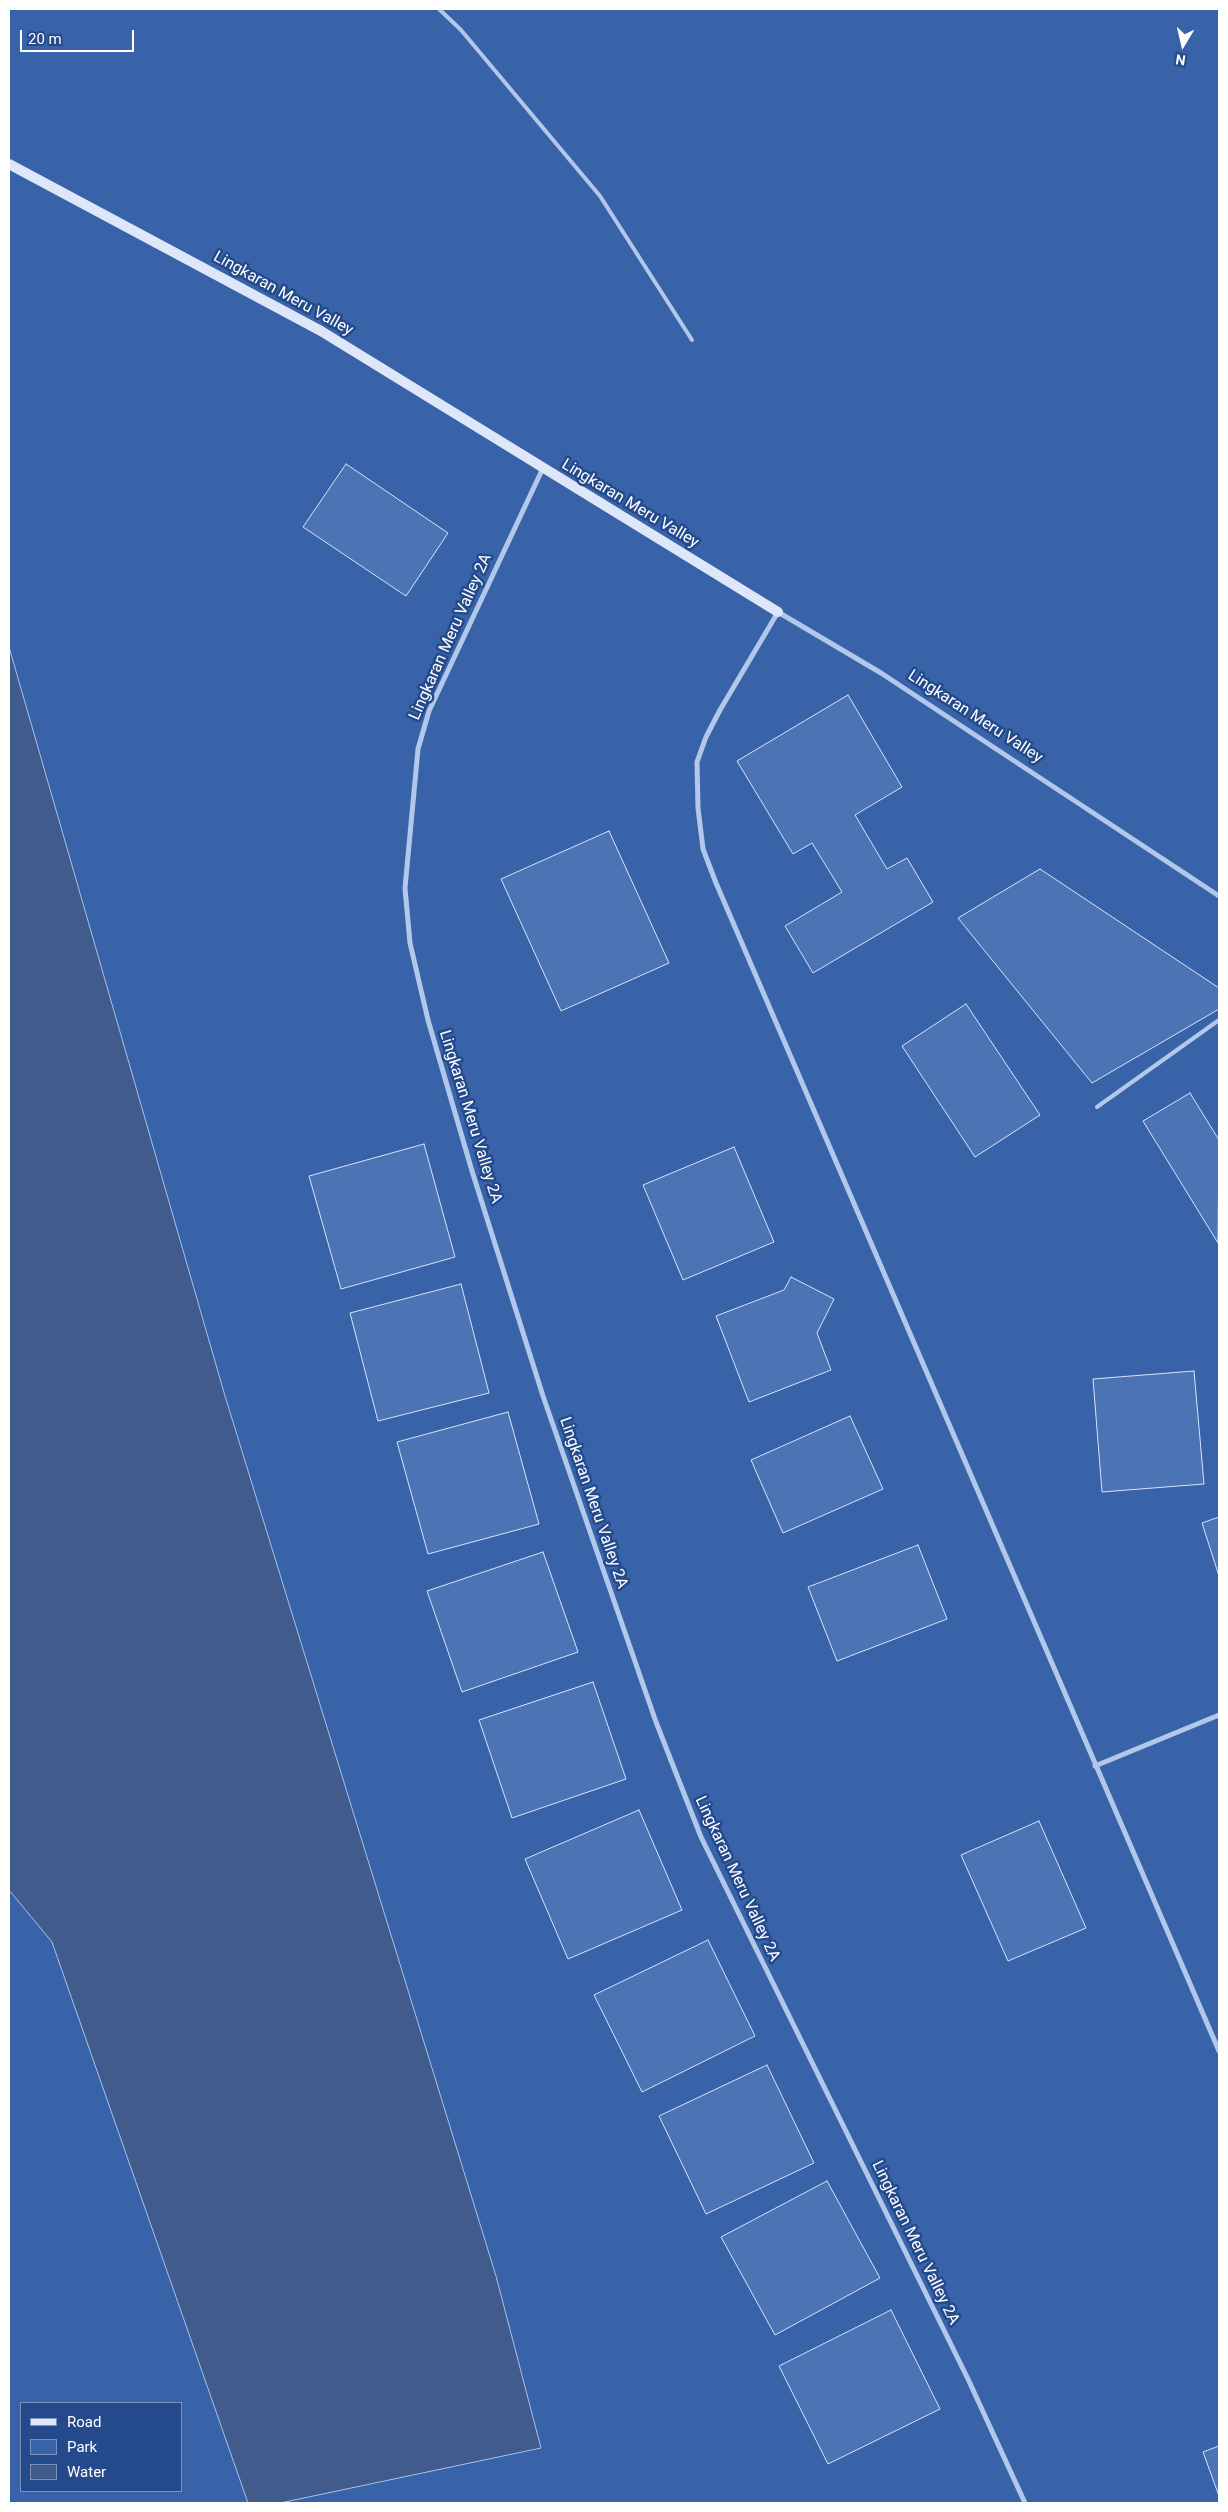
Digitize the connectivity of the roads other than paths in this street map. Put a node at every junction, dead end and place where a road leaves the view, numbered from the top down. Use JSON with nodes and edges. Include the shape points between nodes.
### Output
{"nodes":[{"id":1,"x":440,"y":9,"type":"edge"},
{"id":2,"x":9,"y":164,"type":"edge"},
{"id":3,"x":692,"y":340,"type":"dead end"},
{"id":4,"x":543,"y":468,"type":"junction"},
{"id":5,"x":778,"y":612,"type":"junction"},
{"id":6,"x":1219,"y":896,"type":"edge"},
{"id":7,"x":1219,"y":1020,"type":"edge"},
{"id":8,"x":1096,"y":1107,"type":"dead end"},
{"id":9,"x":1219,"y":1715,"type":"edge"},
{"id":10,"x":1095,"y":1766,"type":"junction"},
{"id":11,"x":1219,"y":2051,"type":"edge"},
{"id":12,"x":1025,"y":2503,"type":"edge"}],
"edges":[{"from":1,"to":3,"type":"lane","via":[[600,196]]},
{"from":2,"to":4,"type":"street","name":"Lingkaran Meru Valley","via":[[321,331]]},
{"from":4,"to":5,"type":"street","name":"Lingkaran Meru Valley"},
{"from":4,"to":12,"type":"street","name":"Lingkaran Meru Valley 2A","via":[[428,711],[418,749],[405,888],[410,943],[428,1020],[543,1396],[656,1722],[694,1819],[757,1954],[968,2379]]},
{"from":5,"to":6,"type":"street","name":"Lingkaran Meru Valley","via":[[881,673]]},
{"from":5,"to":10,"type":"street","via":[[720,710],[697,762],[703,849]]},
{"from":7,"to":8,"type":"lane"},
{"from":9,"to":10,"type":"street"},
{"from":10,"to":11,"type":"street"}]}
